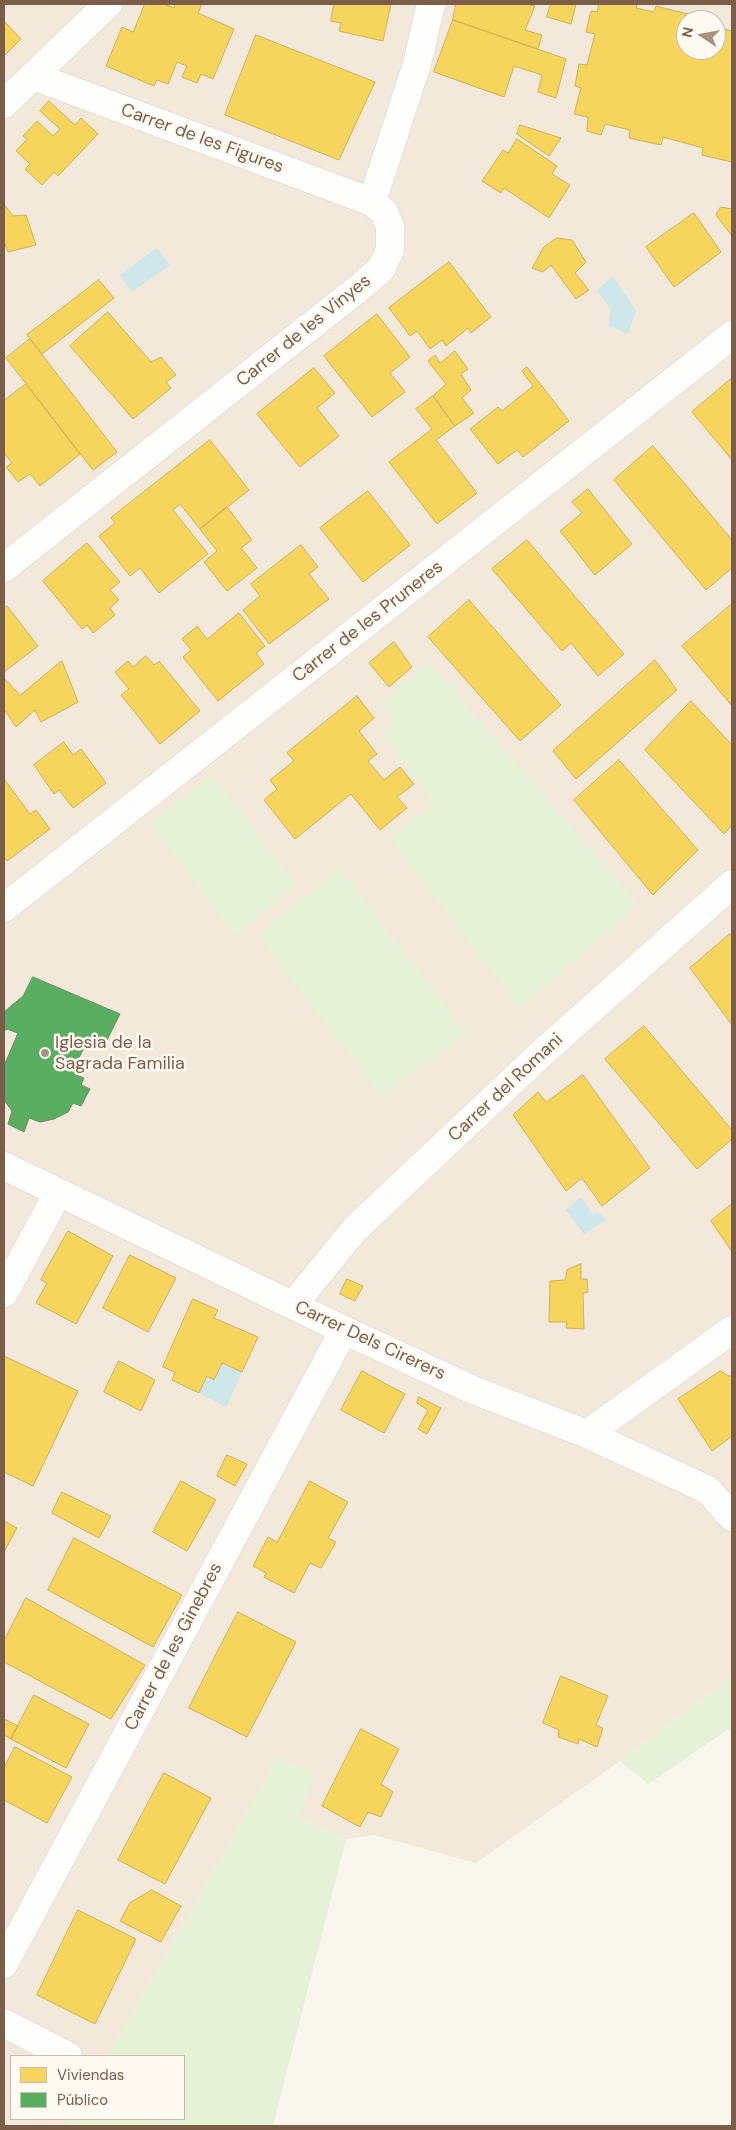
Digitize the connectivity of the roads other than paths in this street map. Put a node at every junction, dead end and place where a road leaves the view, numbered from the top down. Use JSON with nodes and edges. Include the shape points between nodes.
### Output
{"nodes":[{"id":1,"x":108,"y":4,"type":"edge"},
{"id":2,"x":431,"y":4,"type":"edge"},
{"id":3,"x":33,"y":76,"type":"junction"},
{"id":4,"x":4,"y":104,"type":"edge"},
{"id":5,"x":372,"y":202,"type":"junction"},
{"id":6,"x":732,"y":335,"type":"edge"},
{"id":7,"x":4,"y":568,"type":"edge"},
{"id":8,"x":732,"y":884,"type":"edge"},
{"id":9,"x":4,"y":908,"type":"edge"},
{"id":10,"x":4,"y":1166,"type":"edge"},
{"id":11,"x":58,"y":1192,"type":"junction"},
{"id":12,"x":4,"y":1293,"type":"edge"},
{"id":13,"x":293,"y":1305,"type":"junction"},
{"id":14,"x":344,"y":1330,"type":"junction"},
{"id":15,"x":732,"y":1330,"type":"edge"},
{"id":16,"x":587,"y":1434,"type":"junction"},
{"id":17,"x":732,"y":1517,"type":"edge"},
{"id":18,"x":4,"y":1964,"type":"edge"},
{"id":19,"x":4,"y":2023,"type":"edge"},
{"id":20,"x":66,"y":2055,"type":"edge"}],
"edges":[{"from":1,"to":3,"type":"street"},
{"from":2,"to":5,"type":"street","via":[[418,64]]},
{"from":3,"to":4,"type":"street"},
{"from":3,"to":5,"type":"street","name":"Carrer de les Figures"},
{"from":5,"to":7,"type":"street","name":"Carrer de les Vinyes","via":[[384,212],[390,226],[390,250],[381,269]]},
{"from":6,"to":9,"type":"street","name":"Carrer de les Pruneres"},
{"from":8,"to":13,"type":"street","name":"Carrer del Romani","via":[[542,1053],[355,1230]]},
{"from":10,"to":11,"type":"street","name":"Carrer Dels Cirerers"},
{"from":11,"to":12,"type":"street"},
{"from":11,"to":13,"type":"street","name":"Carrer Dels Cirerers"},
{"from":13,"to":14,"type":"street","name":"Carrer Dels Cirerers"},
{"from":14,"to":16,"type":"street","name":"Carrer Dels Cirerers","via":[[473,1390]]},
{"from":14,"to":18,"type":"street","name":"Carrer de les Ginebres"},
{"from":15,"to":16,"type":"street"},
{"from":16,"to":17,"type":"street","name":"Carrer Dels Cirerers","via":[[708,1490]]},
{"from":19,"to":20,"type":"street"}]}
